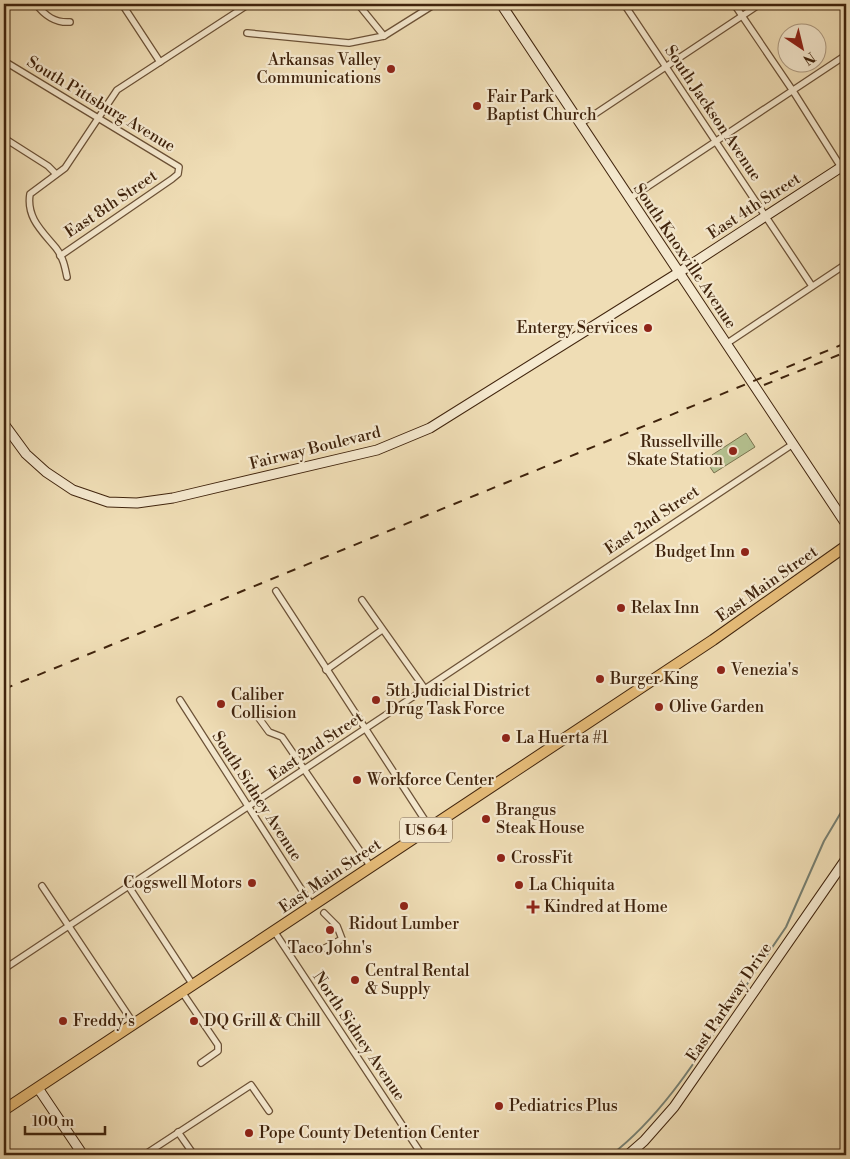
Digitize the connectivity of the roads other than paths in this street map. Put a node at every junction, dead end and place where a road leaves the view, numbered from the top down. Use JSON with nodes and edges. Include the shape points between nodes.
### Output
{"nodes":[{"id":1,"x":36,"y":4,"type":"edge"},
{"id":2,"x":122,"y":4,"type":"edge"},
{"id":3,"x":250,"y":4,"type":"edge"},
{"id":4,"x":356,"y":4,"type":"edge"},
{"id":5,"x":435,"y":4,"type":"edge"},
{"id":6,"x":501,"y":4,"type":"edge"},
{"id":7,"x":624,"y":4,"type":"edge"},
{"id":8,"x":734,"y":4,"type":"edge"},
{"id":9,"x":760,"y":4,"type":"edge"},
{"id":10,"x":742,"y":16,"type":"junction"},
{"id":11,"x":70,"y":22,"type":"dead end"},
{"id":12,"x":247,"y":33,"type":"dead end"},
{"id":13,"x":384,"y":36,"type":"junction"},
{"id":14,"x":846,"y":55,"type":"edge"},
{"id":15,"x":4,"y":61,"type":"edge"},
{"id":16,"x":160,"y":62,"type":"junction"},
{"id":17,"x":666,"y":67,"type":"junction"},
{"id":18,"x":793,"y":90,"type":"junction"},
{"id":19,"x":98,"y":118,"type":"junction"},
{"id":20,"x":580,"y":124,"type":"junction"},
{"id":21,"x":4,"y":138,"type":"edge"},
{"id":22,"x":715,"y":140,"type":"junction"},
{"id":23,"x":844,"y":169,"type":"edge"},
{"id":24,"x":56,"y":174,"type":"junction"},
{"id":25,"x":178,"y":174,"type":"joint"},
{"id":26,"x":629,"y":199,"type":"junction"},
{"id":27,"x":766,"y":217,"type":"junction"},
{"id":28,"x":60,"y":256,"type":"junction"},
{"id":29,"x":846,"y":264,"type":"edge"},
{"id":30,"x":678,"y":273,"type":"junction"},
{"id":31,"x":67,"y":277,"type":"dead end"},
{"id":32,"x":812,"y":286,"type":"junction"},
{"id":33,"x":726,"y":344,"type":"junction"},
{"id":34,"x":4,"y":424,"type":"edge"},
{"id":35,"x":792,"y":444,"type":"junction"},
{"id":36,"x":846,"y":524,"type":"edge"},
{"id":37,"x":846,"y":546,"type":"edge"},
{"id":38,"x":276,"y":591,"type":"dead end"},
{"id":39,"x":362,"y":600,"type":"dead end"},
{"id":40,"x":382,"y":630,"type":"junction"},
{"id":41,"x":326,"y":670,"type":"junction"},
{"id":42,"x":425,"y":689,"type":"junction"},
{"id":43,"x":180,"y":700,"type":"dead end"},
{"id":44,"x":258,"y":717,"type":"dead end"},
{"id":45,"x":366,"y":729,"type":"junction"},
{"id":46,"x":306,"y":770,"type":"junction"},
{"id":47,"x":248,"y":808,"type":"junction"},
{"id":48,"x":430,"y":828,"type":"junction"},
{"id":49,"x":846,"y":859,"type":"edge"},
{"id":50,"x":371,"y":866,"type":"junction"},
{"id":51,"x":42,"y":886,"type":"dead end"},
{"id":52,"x":130,"y":887,"type":"junction"},
{"id":53,"x":312,"y":906,"type":"junction"},
{"id":54,"x":324,"y":913,"type":"dead end"},
{"id":55,"x":69,"y":926,"type":"junction"},
{"id":56,"x":274,"y":931,"type":"junction"},
{"id":57,"x":325,"y":948,"type":"dead end"},
{"id":58,"x":4,"y":969,"type":"edge"},
{"id":59,"x":193,"y":985,"type":"junction"},
{"id":60,"x":182,"y":992,"type":"junction"},
{"id":61,"x":134,"y":1024,"type":"junction"},
{"id":62,"x":201,"y":1063,"type":"dead end"},
{"id":63,"x":38,"y":1088,"type":"junction"},
{"id":64,"x":4,"y":1110,"type":"edge"},
{"id":65,"x":269,"y":1111,"type":"dead end"},
{"id":66,"x":178,"y":1132,"type":"junction"},
{"id":67,"x":83,"y":1155,"type":"edge"},
{"id":68,"x":144,"y":1155,"type":"edge"},
{"id":69,"x":194,"y":1155,"type":"edge"},
{"id":70,"x":422,"y":1155,"type":"edge"},
{"id":71,"x":628,"y":1155,"type":"edge"}],
"edges":[{"from":1,"to":11,"type":"street","via":[[49,17]]},
{"from":2,"to":16,"type":"street"},
{"from":3,"to":16,"type":"street"},
{"from":4,"to":13,"type":"street"},
{"from":5,"to":13,"type":"street"},
{"from":6,"to":20,"type":"main road","name":"South Knoxville Avenue"},
{"from":7,"to":17,"type":"street","name":"South Jackson Avenue"},
{"from":8,"to":10,"type":"street"},
{"from":9,"to":10,"type":"street"},
{"from":10,"to":17,"type":"street"},
{"from":10,"to":18,"type":"street"},
{"from":12,"to":13,"type":"street","via":[[349,43]]},
{"from":14,"to":18,"type":"street"},
{"from":15,"to":19,"type":"street","name":"South Pittsburg Avenue"},
{"from":16,"to":19,"type":"street","via":[[117,90]]},
{"from":17,"to":20,"type":"street"},
{"from":17,"to":22,"type":"street","name":"South Jackson Avenue"},
{"from":18,"to":22,"type":"street"},
{"from":18,"to":23,"type":"street"},
{"from":19,"to":24,"type":"street","via":[[68,164]]},
{"from":19,"to":25,"type":"street","name":"South Pittsburg Avenue","via":[[176,165]]},
{"from":20,"to":26,"type":"main road","name":"South Knoxville Avenue"},
{"from":21,"to":24,"type":"street"},
{"from":22,"to":26,"type":"street"},
{"from":22,"to":27,"type":"street","name":"South Jackson Avenue"},
{"from":23,"to":27,"type":"main road","name":"East 4th Street"},
{"from":24,"to":28,"type":"street","via":[[33,191],[30,199],[35,223]]},
{"from":25,"to":28,"type":"street","name":"East 8th Street"},
{"from":26,"to":30,"type":"main road","name":"South Knoxville Avenue"},
{"from":27,"to":30,"type":"main road","name":"East 4th Street"},
{"from":27,"to":32,"type":"street","name":"South Jackson Avenue"},
{"from":28,"to":31,"type":"street"},
{"from":29,"to":32,"type":"street"},
{"from":30,"to":33,"type":"main road","name":"South Knoxville Avenue"},
{"from":30,"to":34,"type":"main road","name":"Fairway Boulevard","via":[[430,428],[377,450],[173,498],[137,503],[108,502],[73,490],[26,454]]},
{"from":32,"to":33,"type":"street"},
{"from":33,"to":35,"type":"main road","name":"South Knoxville Avenue"},
{"from":35,"to":36,"type":"main road","name":"South Knoxville Avenue"},
{"from":35,"to":42,"type":"street","name":"East 2nd Street"},
{"from":37,"to":48,"type":"main road","name":"East Main Street","number":"US 64","via":[[714,640]]},
{"from":38,"to":41,"type":"street"},
{"from":39,"to":40,"type":"street"},
{"from":40,"to":41,"type":"street"},
{"from":40,"to":42,"type":"street"},
{"from":41,"to":45,"type":"street"},
{"from":42,"to":45,"type":"street","name":"East 2nd Street"},
{"from":43,"to":47,"type":"street","name":"South Sidney Avenue"},
{"from":44,"to":46,"type":"street","via":[[269,732],[282,737]]},
{"from":45,"to":46,"type":"street","name":"East 2nd Street"},
{"from":45,"to":48,"type":"street"},
{"from":46,"to":47,"type":"street","name":"East 2nd Street"},
{"from":46,"to":50,"type":"street"},
{"from":47,"to":52,"type":"street","name":"East 2nd Street"},
{"from":47,"to":53,"type":"street","name":"South Sidney Avenue"},
{"from":48,"to":50,"type":"main road","name":"East Main Street","number":"US 64"},
{"from":49,"to":71,"type":"main road","name":"East Parkway Drive","via":[[674,1107]]},
{"from":50,"to":53,"type":"main road","name":"East Main Street","number":"US 64"},
{"from":51,"to":55,"type":"street"},
{"from":52,"to":55,"type":"street","name":"East 2nd Street"},
{"from":52,"to":59,"type":"street"},
{"from":53,"to":56,"type":"main road","name":"East Main Street","number":"US 64"},
{"from":54,"to":57,"type":"street","via":[[337,926],[342,939]]},
{"from":55,"to":58,"type":"street","name":"East 2nd Street"},
{"from":55,"to":61,"type":"street"},
{"from":56,"to":59,"type":"main road","name":"East Main Street","number":"US 64"},
{"from":56,"to":70,"type":"street","name":"North Sidney Avenue"},
{"from":59,"to":60,"type":"main road","name":"East Main Street","number":"US 64"},
{"from":60,"to":61,"type":"main road","name":"East Main Street","number":"US 64"},
{"from":60,"to":62,"type":"street","via":[[218,1045],[218,1051]]},
{"from":61,"to":63,"type":"main road","name":"East Main Street","number":"US 64"},
{"from":63,"to":64,"type":"main road","name":"East Main Street","number":"US 64"},
{"from":63,"to":67,"type":"main road"},
{"from":65,"to":66,"type":"street","via":[[251,1085]]},
{"from":66,"to":68,"type":"street"},
{"from":66,"to":69,"type":"street"}]}
